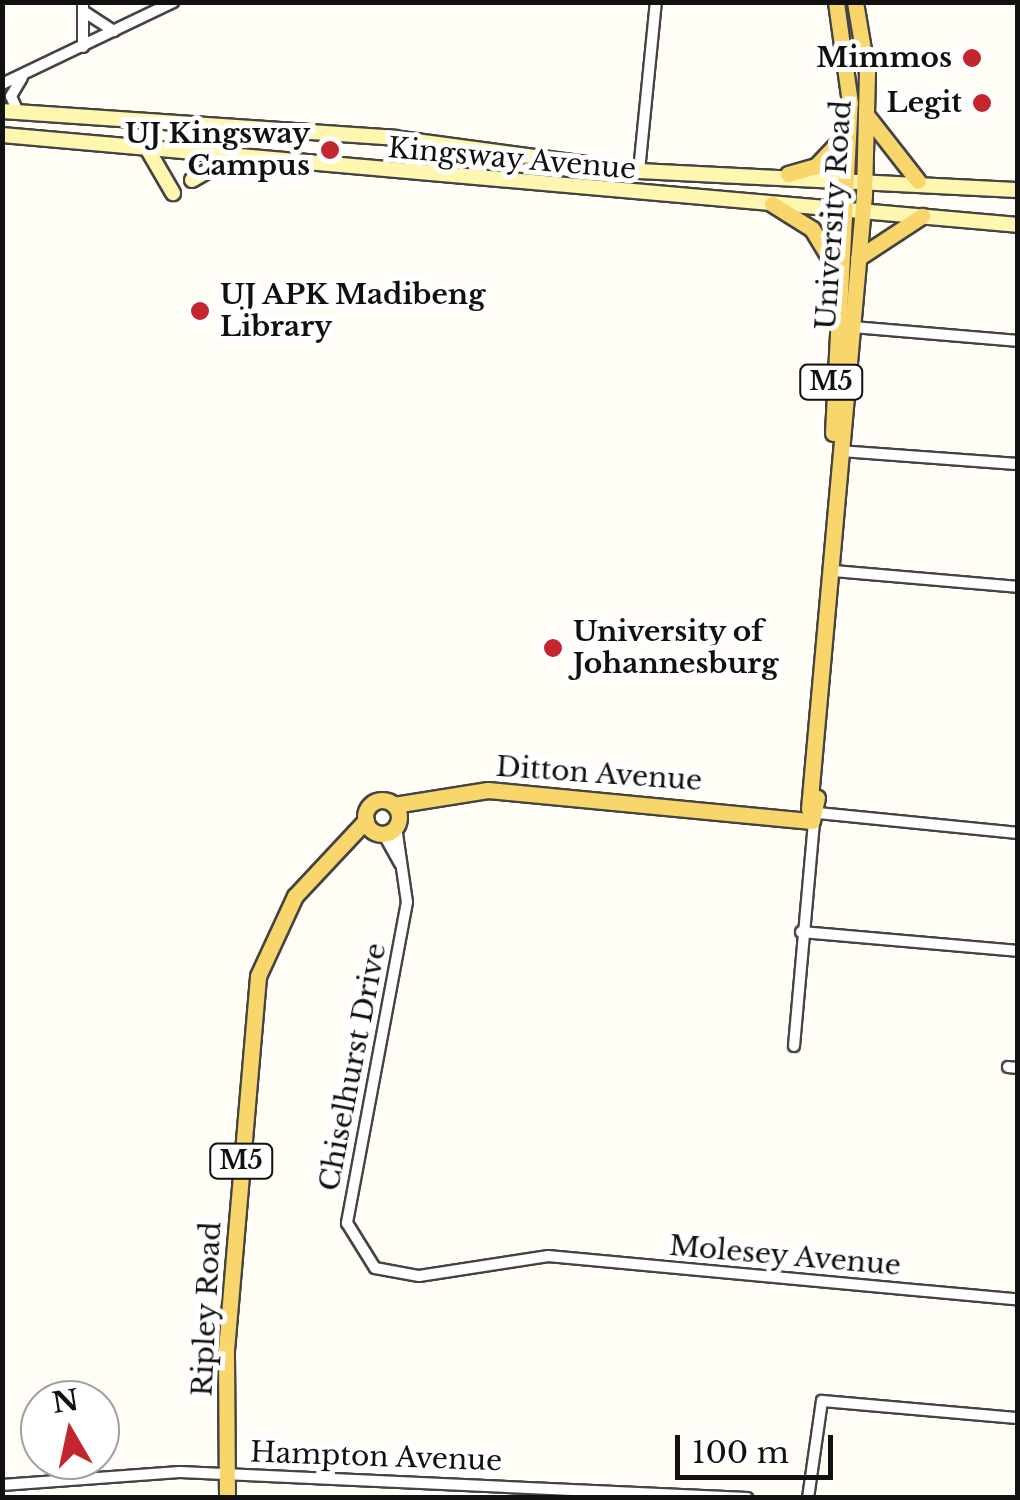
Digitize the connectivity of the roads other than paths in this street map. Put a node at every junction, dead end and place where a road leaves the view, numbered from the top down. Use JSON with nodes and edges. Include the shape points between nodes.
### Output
{"nodes":[{"id":1,"x":172,"y":2,"type":"edge"},
{"id":2,"x":656,"y":2,"type":"edge"},
{"id":3,"x":836,"y":2,"type":"edge"},
{"id":4,"x":855,"y":2,"type":"edge"},
{"id":5,"x":83,"y":7,"type":"edge"},
{"id":6,"x":114,"y":30,"type":"junction"},
{"id":7,"x":83,"y":47,"type":"junction"},
{"id":8,"x":22,"y":77,"type":"junction"},
{"id":9,"x":2,"y":84,"type":"edge"},
{"id":10,"x":10,"y":111,"type":"edge"},
{"id":11,"x":868,"y":117,"type":"junction"},
{"id":12,"x":850,"y":128,"type":"junction"},
{"id":13,"x":2,"y":134,"type":"edge"},
{"id":14,"x":148,"y":150,"type":"junction"},
{"id":15,"x":229,"y":160,"type":"junction"},
{"id":16,"x":640,"y":172,"type":"junction"},
{"id":17,"x":788,"y":174,"type":"junction"},
{"id":18,"x":846,"y":178,"type":"junction"},
{"id":19,"x":864,"y":178,"type":"junction"},
{"id":20,"x":192,"y":180,"type":"dead end"},
{"id":21,"x":918,"y":182,"type":"junction"},
{"id":22,"x":1018,"y":190,"type":"edge"},
{"id":23,"x":174,"y":193,"type":"dead end"},
{"id":24,"x":772,"y":204,"type":"junction"},
{"id":25,"x":844,"y":208,"type":"junction"},
{"id":26,"x":862,"y":209,"type":"junction"},
{"id":27,"x":922,"y":216,"type":"junction"},
{"id":28,"x":1018,"y":224,"type":"edge"},
{"id":29,"x":858,"y":258,"type":"junction"},
{"id":30,"x":838,"y":272,"type":"junction"},
{"id":31,"x":852,"y":326,"type":"junction"},
{"id":32,"x":1018,"y":341,"type":"edge"},
{"id":33,"x":840,"y":450,"type":"junction"},
{"id":34,"x":1018,"y":464,"type":"edge"},
{"id":35,"x":837,"y":492,"type":"junction"},
{"id":36,"x":833,"y":570,"type":"junction"},
{"id":37,"x":1018,"y":586,"type":"edge"},
{"id":38,"x":812,"y":815,"type":"junction"},
{"id":39,"x":385,"y":822,"type":"junction"},
{"id":40,"x":1018,"y":833,"type":"edge"},
{"id":41,"x":802,"y":932,"type":"junction"},
{"id":42,"x":1018,"y":951,"type":"edge"},
{"id":43,"x":794,"y":1046,"type":"dead end"},
{"id":44,"x":548,"y":1256,"type":"joint"},
{"id":45,"x":1018,"y":1300,"type":"edge"},
{"id":46,"x":1018,"y":1418,"type":"edge"},
{"id":47,"x":226,"y":1474,"type":"junction"},
{"id":48,"x":2,"y":1485,"type":"edge"},
{"id":49,"x":517,"y":1491,"type":"edge"},
{"id":50,"x":227,"y":1498,"type":"edge"},
{"id":51,"x":747,"y":1498,"type":"edge"},
{"id":52,"x":808,"y":1498,"type":"edge"}],
"edges":[{"from":1,"to":6,"type":"street"},
{"from":2,"to":16,"type":"street"},
{"from":3,"to":12,"type":"main road","name":"University Road","number":"M5"},
{"from":4,"to":11,"type":"main road","name":"University Road","number":"M5"},
{"from":5,"to":6,"type":"street"},
{"from":5,"to":7,"type":"street"},
{"from":6,"to":7,"type":"street"},
{"from":7,"to":8,"type":"street"},
{"from":8,"to":9,"type":"street"},
{"from":8,"to":10,"type":"street"},
{"from":10,"to":16,"type":"main road","name":"Kingsway Avenue","via":[[395,138]]},
{"from":11,"to":19,"type":"main road","name":"University Road","number":"M5"},
{"from":11,"to":21,"type":"main road"},
{"from":12,"to":17,"type":"main road","via":[[823,162]]},
{"from":12,"to":18,"type":"main road","name":"University Road","number":"M5"},
{"from":13,"to":14,"type":"main road","name":"Kingsway Avenue"},
{"from":14,"to":15,"type":"main road","name":"Kingsway Avenue"},
{"from":14,"to":23,"type":"main road"},
{"from":15,"to":20,"type":"main road"},
{"from":15,"to":24,"type":"main road","name":"Kingsway Avenue"},
{"from":16,"to":17,"type":"main road","name":"Kingsway Avenue"},
{"from":17,"to":18,"type":"main road","name":"Kingsway Avenue"},
{"from":18,"to":19,"type":"main road","name":"Kingsway Avenue"},
{"from":18,"to":25,"type":"main road","name":"University Road","number":"M5"},
{"from":19,"to":21,"type":"main road","name":"Kingsway Avenue"},
{"from":19,"to":26,"type":"main road","name":"University Road","number":"M5"},
{"from":21,"to":22,"type":"main road","name":"Kingsway Avenue"},
{"from":24,"to":25,"type":"main road","name":"Kingsway Avenue"},
{"from":24,"to":30,"type":"main road","via":[[812,229]]},
{"from":25,"to":26,"type":"main road","name":"Kingsway Avenue"},
{"from":25,"to":30,"type":"main road","name":"University Road","number":"M5"},
{"from":26,"to":27,"type":"main road","name":"Kingsway Avenue"},
{"from":26,"to":29,"type":"main road","name":"University Road","number":"M5"},
{"from":27,"to":28,"type":"main road","name":"Kingsway Avenue"},
{"from":27,"to":29,"type":"main road"},
{"from":29,"to":31,"type":"main road","name":"University Road","number":"M5"},
{"from":30,"to":35,"type":"main road","name":"University Road","number":"M5"},
{"from":31,"to":32,"type":"street"},
{"from":31,"to":33,"type":"main road","name":"University Road","number":"M5"},
{"from":33,"to":34,"type":"street"},
{"from":33,"to":35,"type":"main road","name":"University Road","number":"M5"},
{"from":35,"to":36,"type":"main road","name":"University Road","number":"M5"},
{"from":36,"to":37,"type":"street"},
{"from":36,"to":38,"type":"main road","name":"University Road","number":"M5"},
{"from":38,"to":39,"type":"main road","name":"Ditton Avenue","via":[[488,790],[438,796]]},
{"from":38,"to":40,"type":"street","name":"Ditton Avenue"},
{"from":38,"to":41,"type":"street","name":"University Road"},
{"from":39,"to":44,"type":"street","name":"Chiselhurst Drive","via":[[403,869],[406,902],[350,1188],[351,1239],[375,1268],[402,1276]]},
{"from":39,"to":47,"type":"main road","name":"Ripley Road","number":"M5","via":[[337,849],[295,896],[258,976],[226,1350]]},
{"from":41,"to":42,"type":"street"},
{"from":41,"to":43,"type":"street","name":"University Road"},
{"from":44,"to":45,"type":"street","name":"Molesey Avenue"},
{"from":46,"to":52,"type":"street","via":[[822,1402]]},
{"from":47,"to":48,"type":"street","name":"Hampton Avenue"},
{"from":47,"to":49,"type":"street","name":"Hampton Avenue"},
{"from":47,"to":50,"type":"main road","name":"Ripley Road","number":"M5"},
{"from":49,"to":51,"type":"street","name":"Hampton Avenue"}]}
